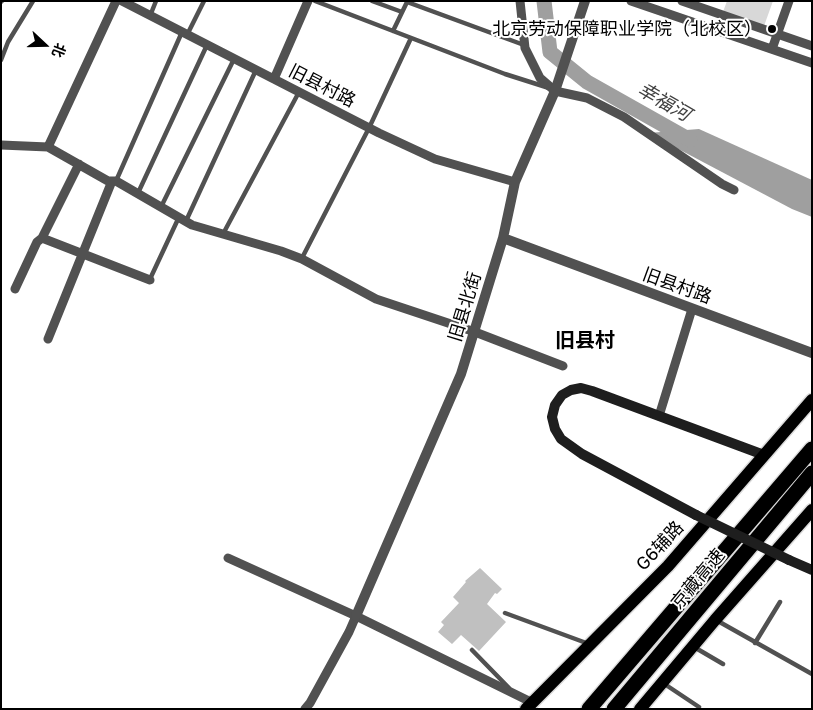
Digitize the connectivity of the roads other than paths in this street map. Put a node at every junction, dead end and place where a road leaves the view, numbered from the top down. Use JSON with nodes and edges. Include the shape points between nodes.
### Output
{"nodes":[{"id":1,"x":33,"y":1,"type":"edge"},
{"id":2,"x":116,"y":1,"type":"edge"},
{"id":3,"x":122,"y":1,"type":"edge"},
{"id":4,"x":156,"y":1,"type":"edge"},
{"id":5,"x":204,"y":1,"type":"edge"},
{"id":6,"x":308,"y":1,"type":"edge"},
{"id":7,"x":315,"y":1,"type":"edge"},
{"id":8,"x":372,"y":1,"type":"edge"},
{"id":9,"x":520,"y":1,"type":"edge"},
{"id":10,"x":585,"y":1,"type":"edge"},
{"id":11,"x":631,"y":1,"type":"edge"},
{"id":12,"x":682,"y":1,"type":"edge"},
{"id":13,"x":789,"y":1,"type":"edge"},
{"id":14,"x":407,"y":2,"type":"edge"},
{"id":15,"x":402,"y":12,"type":"junction"},
{"id":16,"x":150,"y":16,"type":"junction"},
{"id":17,"x":393,"y":31,"type":"junction"},
{"id":18,"x":184,"y":33,"type":"junction"},
{"id":19,"x":777,"y":34,"type":"junction"},
{"id":20,"x":412,"y":38,"type":"junction"},
{"id":21,"x":207,"y":45,"type":"junction"},
{"id":22,"x":524,"y":45,"type":"junction"},
{"id":23,"x":812,"y":46,"type":"edge"},
{"id":24,"x":772,"y":49,"type":"junction"},
{"id":25,"x":234,"y":59,"type":"junction"},
{"id":26,"x":1,"y":60,"type":"edge"},
{"id":27,"x":812,"y":64,"type":"edge"},
{"id":28,"x":256,"y":70,"type":"junction"},
{"id":29,"x":274,"y":79,"type":"junction"},
{"id":30,"x":555,"y":90,"type":"junction"},
{"id":31,"x":299,"y":92,"type":"junction"},
{"id":32,"x":369,"y":128,"type":"junction"},
{"id":33,"x":1,"y":145,"type":"edge"},
{"id":34,"x":48,"y":148,"type":"junction"},
{"id":35,"x":79,"y":164,"type":"junction"},
{"id":36,"x":114,"y":181,"type":"junction"},
{"id":37,"x":515,"y":182,"type":"junction"},
{"id":38,"x":734,"y":190,"type":"dead end"},
{"id":39,"x":138,"y":193,"type":"junction"},
{"id":40,"x":161,"y":207,"type":"junction"},
{"id":41,"x":183,"y":219,"type":"junction"},
{"id":42,"x":223,"y":234,"type":"junction"},
{"id":43,"x":42,"y":238,"type":"junction"},
{"id":44,"x":503,"y":238,"type":"junction"},
{"id":45,"x":82,"y":255,"type":"junction"},
{"id":46,"x":302,"y":259,"type":"junction"},
{"id":47,"x":150,"y":280,"type":"joint"},
{"id":48,"x":15,"y":289,"type":"dead end"},
{"id":49,"x":692,"y":309,"type":"junction"},
{"id":50,"x":474,"y":332,"type":"junction"},
{"id":51,"x":48,"y":339,"type":"dead end"},
{"id":52,"x":812,"y":353,"type":"edge"},
{"id":53,"x":563,"y":366,"type":"dead end"},
{"id":54,"x":812,"y":400,"type":"edge"},
{"id":55,"x":659,"y":416,"type":"junction"},
{"id":56,"x":812,"y":448,"type":"edge"},
{"id":57,"x":764,"y":455,"type":"junction"},
{"id":58,"x":812,"y":473,"type":"edge"},
{"id":59,"x":812,"y":510,"type":"edge"},
{"id":60,"x":228,"y":558,"type":"dead end"},
{"id":61,"x":812,"y":570,"type":"edge"},
{"id":62,"x":780,"y":602,"type":"dead end"},
{"id":63,"x":505,"y":613,"type":"dead end"},
{"id":64,"x":356,"y":616,"type":"junction"},
{"id":65,"x":715,"y":620,"type":"junction"},
{"id":66,"x":755,"y":643,"type":"junction"},
{"id":67,"x":590,"y":645,"type":"junction"},
{"id":68,"x":692,"y":646,"type":"junction"},
{"id":69,"x":472,"y":650,"type":"dead end"},
{"id":70,"x":723,"y":664,"type":"dead end"},
{"id":71,"x":812,"y":674,"type":"edge"},
{"id":72,"x":662,"y":682,"type":"junction"},
{"id":73,"x":512,"y":691,"type":"junction"},
{"id":74,"x":529,"y":706,"type":"edge"},
{"id":75,"x":699,"y":707,"type":"dead end"},
{"id":76,"x":305,"y":709,"type":"edge"},
{"id":77,"x":589,"y":709,"type":"edge"},
{"id":78,"x":614,"y":709,"type":"edge"},
{"id":79,"x":640,"y":709,"type":"edge"}],
"edges":[{"from":1,"to":26,"type":"lane"},
{"from":2,"to":34,"type":"street"},
{"from":3,"to":16,"type":"street","name":"旧县村路"},
{"from":4,"to":16,"type":"lane"},
{"from":5,"to":18,"type":"lane"},
{"from":6,"to":29,"type":"street"},
{"from":7,"to":17,"type":"lane"},
{"from":8,"to":15,"type":"lane"},
{"from":9,"to":22,"type":"street"},
{"from":10,"to":30,"type":"street","name":"旧县北街"},
{"from":11,"to":24,"type":"street"},
{"from":12,"to":19,"type":"street"},
{"from":13,"to":19,"type":"street"},
{"from":14,"to":15,"type":"lane"},
{"from":14,"to":22,"type":"lane"},
{"from":15,"to":17,"type":"lane"},
{"from":16,"to":18,"type":"street","name":"旧县村路"},
{"from":17,"to":20,"type":"lane"},
{"from":18,"to":21,"type":"street","name":"旧县村路"},
{"from":18,"to":36,"type":"lane"},
{"from":19,"to":23,"type":"street"},
{"from":19,"to":24,"type":"street"},
{"from":20,"to":30,"type":"lane"},
{"from":20,"to":32,"type":"lane"},
{"from":21,"to":25,"type":"street","name":"旧县村路"},
{"from":21,"to":39,"type":"lane"},
{"from":22,"to":30,"type":"street","via":[[540,78]]},
{"from":24,"to":27,"type":"street"},
{"from":25,"to":28,"type":"street","name":"旧县村路"},
{"from":25,"to":40,"type":"lane"},
{"from":28,"to":29,"type":"street","name":"旧县村路"},
{"from":28,"to":41,"type":"lane"},
{"from":29,"to":31,"type":"street","name":"旧县村路"},
{"from":30,"to":37,"type":"street","name":"旧县北街"},
{"from":30,"to":38,"type":"street","via":[[587,98],[608,108]]},
{"from":31,"to":32,"type":"street","name":"旧县村路"},
{"from":31,"to":42,"type":"lane"},
{"from":32,"to":37,"type":"street","name":"旧县村路","via":[[435,159]]},
{"from":32,"to":46,"type":"lane"},
{"from":33,"to":34,"type":"street"},
{"from":34,"to":35,"type":"street"},
{"from":35,"to":36,"type":"street","via":[[108,181]]},
{"from":35,"to":43,"type":"street"},
{"from":36,"to":39,"type":"street"},
{"from":36,"to":45,"type":"street"},
{"from":37,"to":44,"type":"street","name":"旧县北街"},
{"from":39,"to":40,"type":"street"},
{"from":40,"to":41,"type":"street"},
{"from":41,"to":42,"type":"street"},
{"from":41,"to":47,"type":"lane"},
{"from":42,"to":46,"type":"street"},
{"from":43,"to":45,"type":"street"},
{"from":43,"to":48,"type":"street","via":[[37,242]]},
{"from":44,"to":49,"type":"street","name":"旧县村路"},
{"from":44,"to":50,"type":"street","name":"旧县北街"},
{"from":45,"to":47,"type":"street"},
{"from":45,"to":51,"type":"street"},
{"from":46,"to":50,"type":"street","via":[[376,299]]},
{"from":49,"to":52,"type":"street","name":"旧县村路"},
{"from":49,"to":55,"type":"street"},
{"from":50,"to":53,"type":"street"},
{"from":50,"to":64,"type":"street","name":"旧县北街","via":[[461,374]]},
{"from":54,"to":57,"type":"main road","name":"G6辅路"},
{"from":55,"to":57,"type":"main road"},
{"from":55,"to":61,"type":"main road","bridge":true,"via":[[581,388],[562,395],[552,417],[555,429],[570,446],[696,515]]},
{"from":56,"to":77,"type":"highway"},
{"from":57,"to":67,"type":"main road","name":"G6辅路","via":[[668,566]]},
{"from":58,"to":78,"type":"highway","name":"京藏高速"},
{"from":59,"to":65,"type":"main road"},
{"from":60,"to":64,"type":"street"},
{"from":62,"to":66,"type":"lane"},
{"from":63,"to":67,"type":"lane"},
{"from":64,"to":73,"type":"street"},
{"from":64,"to":76,"type":"street"},
{"from":65,"to":66,"type":"lane"},
{"from":65,"to":68,"type":"main road"},
{"from":66,"to":71,"type":"lane"},
{"from":67,"to":74,"type":"main road","name":"G6辅路"},
{"from":68,"to":70,"type":"lane"},
{"from":68,"to":72,"type":"main road"},
{"from":69,"to":73,"type":"lane"},
{"from":72,"to":75,"type":"lane"},
{"from":72,"to":79,"type":"main road"},
{"from":73,"to":74,"type":"street"}]}
